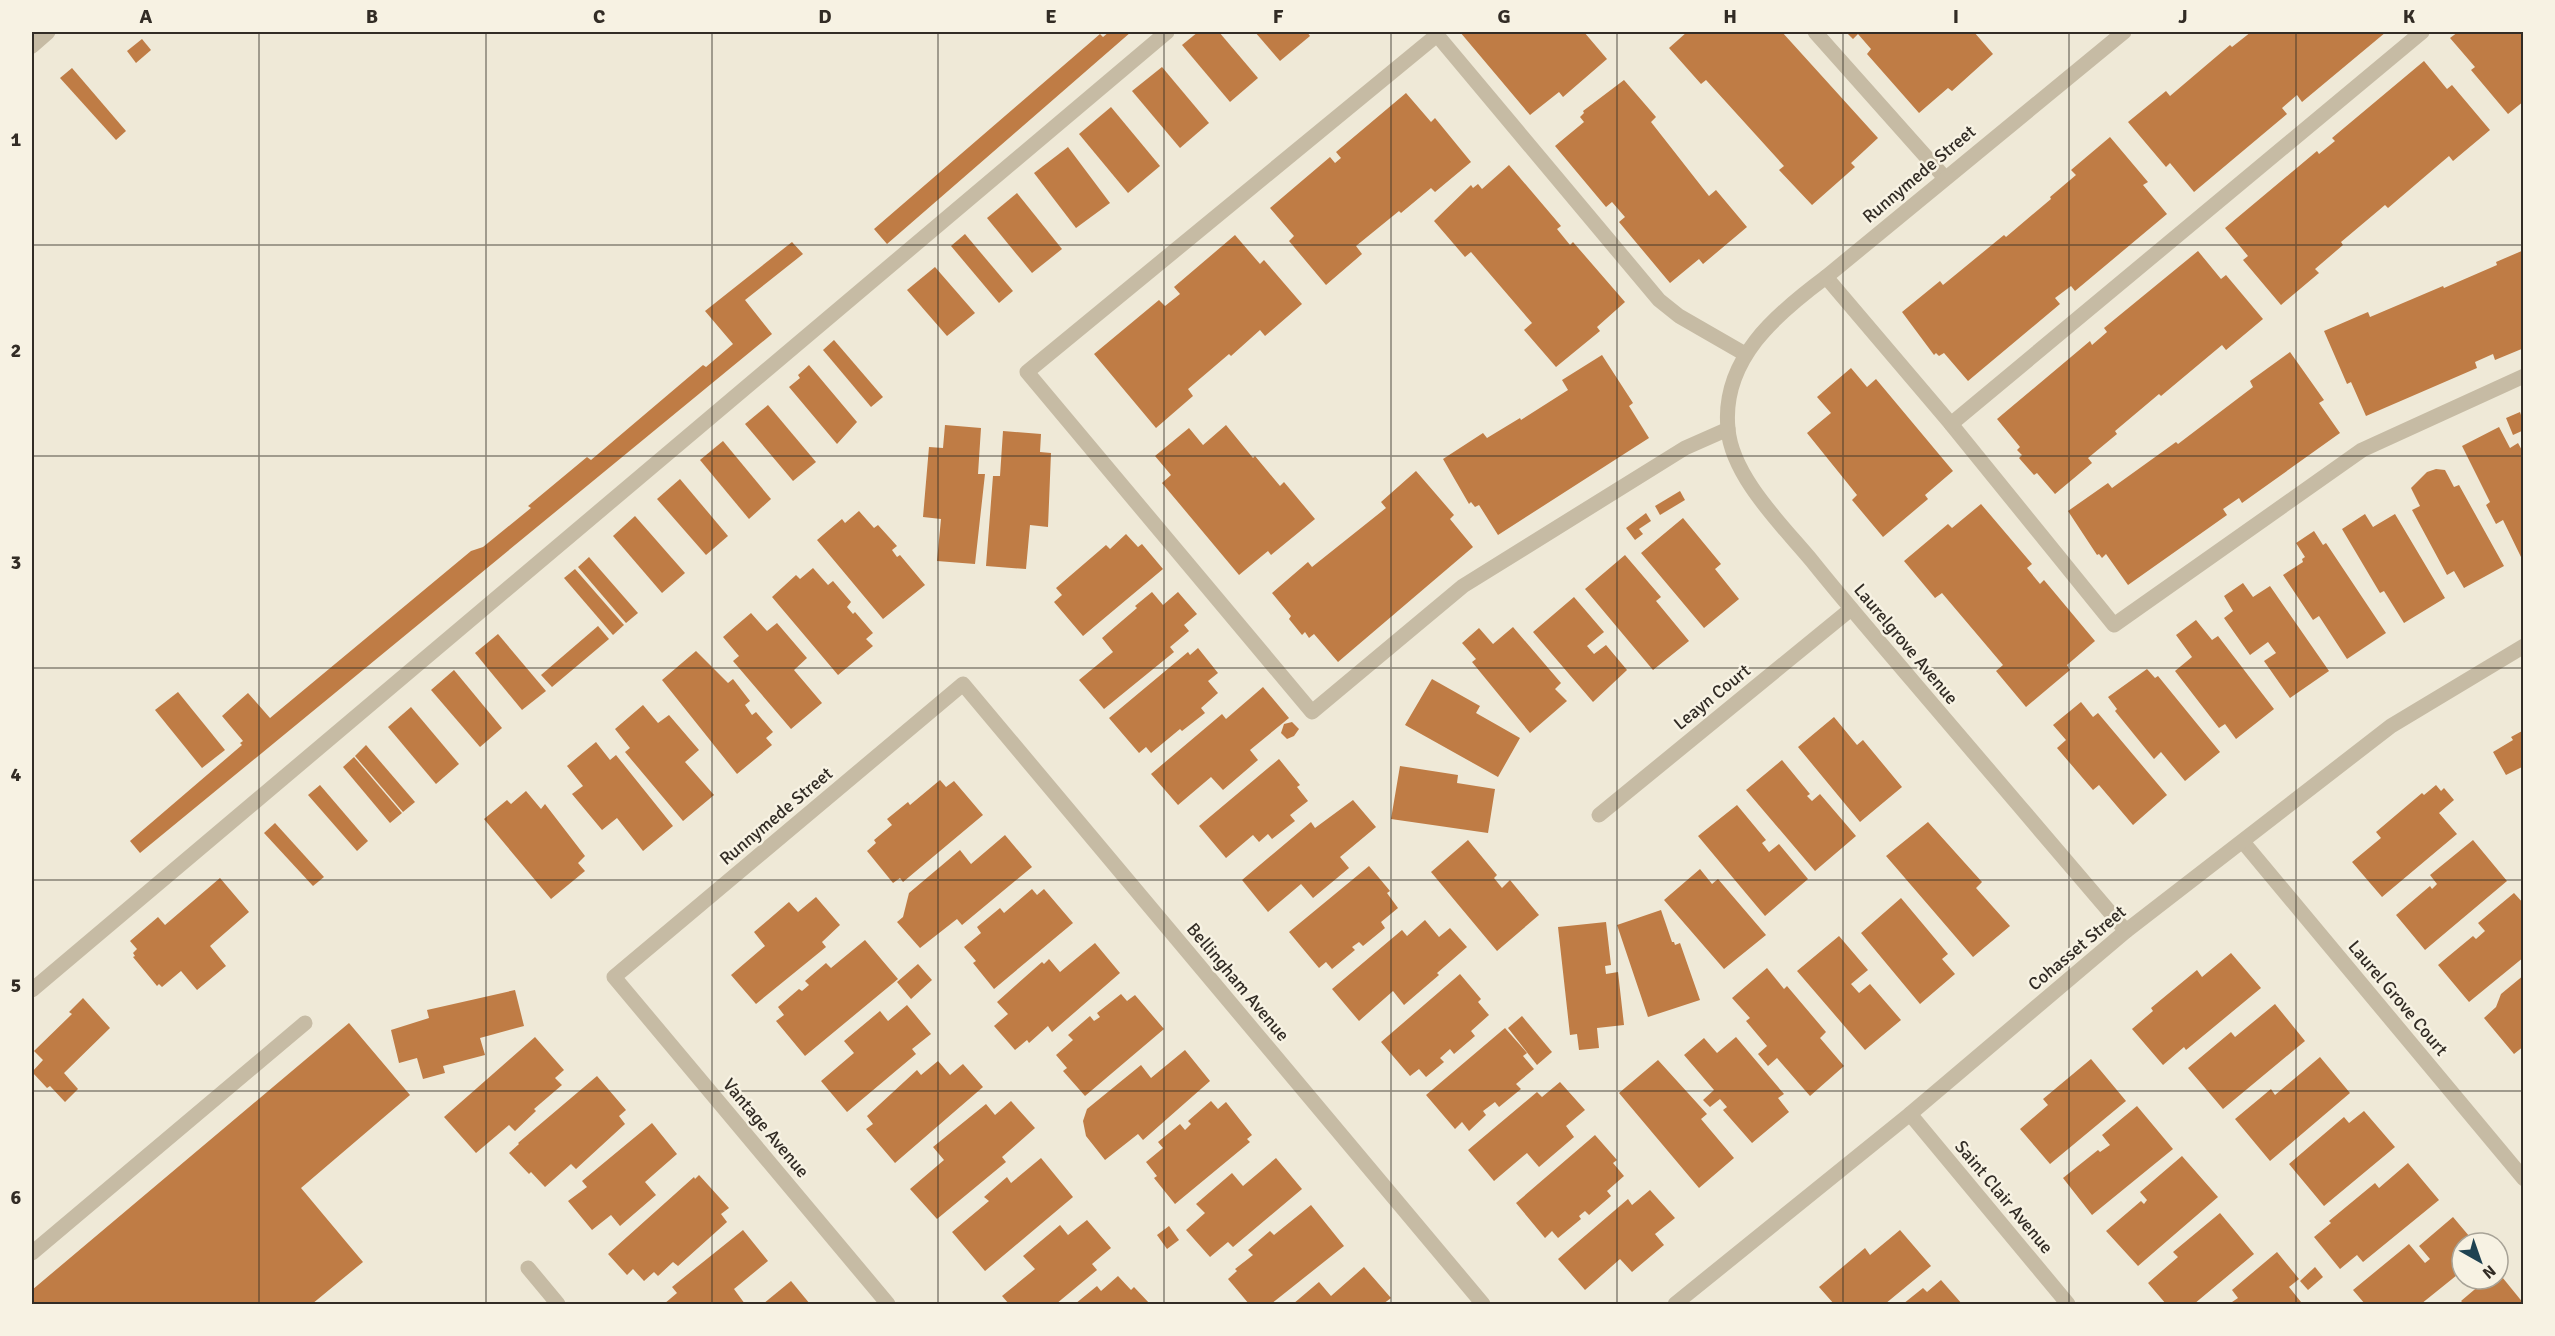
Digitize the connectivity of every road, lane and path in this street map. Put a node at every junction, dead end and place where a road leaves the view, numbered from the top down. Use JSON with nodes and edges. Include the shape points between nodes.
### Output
{"nodes":[{"id":1,"x":48,"y":32,"type":"edge"},
{"id":2,"x":1167,"y":32,"type":"edge"},
{"id":3,"x":1815,"y":32,"type":"edge"},
{"id":4,"x":2124,"y":32,"type":"edge"},
{"id":5,"x":2422,"y":32,"type":"edge"},
{"id":6,"x":32,"y":46,"type":"edge"},
{"id":7,"x":1945,"y":178,"type":"junction"},
{"id":8,"x":1826,"y":277,"type":"junction"},
{"id":9,"x":1745,"y":354,"type":"junction"},
{"id":10,"x":2523,"y":376,"type":"edge"},
{"id":11,"x":1951,"y":424,"type":"junction"},
{"id":12,"x":1728,"y":429,"type":"junction"},
{"id":13,"x":1851,"y":609,"type":"junction"},
{"id":14,"x":2523,"y":646,"type":"edge"},
{"id":15,"x":963,"y":684,"type":"joint"},
{"id":16,"x":1599,"y":815,"type":"dead end"},
{"id":17,"x":2243,"y":842,"type":"junction"},
{"id":18,"x":2126,"y":931,"type":"junction"},
{"id":19,"x":614,"y":977,"type":"joint"},
{"id":20,"x":32,"y":990,"type":"edge"},
{"id":21,"x":305,"y":1023,"type":"dead end"},
{"id":22,"x":1910,"y":1114,"type":"junction"},
{"id":23,"x":2523,"y":1179,"type":"edge"},
{"id":24,"x":32,"y":1253,"type":"edge"},
{"id":25,"x":528,"y":1268,"type":"dead end"},
{"id":26,"x":558,"y":1305,"type":"edge"},
{"id":27,"x":888,"y":1305,"type":"edge"},
{"id":28,"x":1483,"y":1305,"type":"edge"},
{"id":29,"x":1675,"y":1305,"type":"edge"},
{"id":30,"x":2068,"y":1305,"type":"edge"}],
"edges":[{"from":1,"to":6,"type":"street"},
{"from":2,"to":20,"type":"street"},
{"from":3,"to":7,"type":"street"},
{"from":4,"to":7,"type":"street","name":"Runnymede Street"},
{"from":5,"to":11,"type":"street"},
{"from":7,"to":8,"type":"street","name":"Runnymede Street"},
{"from":8,"to":9,"type":"street","name":"Runnymede Street","via":[[1786,307]]},
{"from":8,"to":11,"type":"street"},
{"from":9,"to":12,"type":"street","name":"Laurelgrove Avenue","via":[[1730,387]]},
{"from":9,"to":12,"type":"street","via":[[1659,300],[1437,35],[1027,372],[1312,712],[1463,586],[1685,448]]},
{"from":10,"to":11,"type":"street","via":[[2362,450],[2114,625]]},
{"from":12,"to":13,"type":"street","name":"Laurelgrove Avenue","via":[[1736,459],[1760,497]]},
{"from":13,"to":16,"type":"street","name":"Leayn Court"},
{"from":13,"to":18,"type":"street","name":"Laurelgrove Avenue"},
{"from":14,"to":17,"type":"street","name":"Cohasset Street","via":[[2391,726]]},
{"from":15,"to":19,"type":"street","name":"Runnymede Street"},
{"from":15,"to":28,"type":"street","name":"Bellingham Avenue"},
{"from":17,"to":18,"type":"street","name":"Cohasset Street"},
{"from":17,"to":23,"type":"street","name":"Laurel Grove Court"},
{"from":18,"to":22,"type":"street","name":"Cohasset Street"},
{"from":19,"to":27,"type":"street","name":"Vantage Avenue"},
{"from":21,"to":24,"type":"street"},
{"from":22,"to":29,"type":"street","name":"Cohasset Street"},
{"from":22,"to":30,"type":"street","name":"Saint Clair Avenue"},
{"from":25,"to":26,"type":"street"}]}
